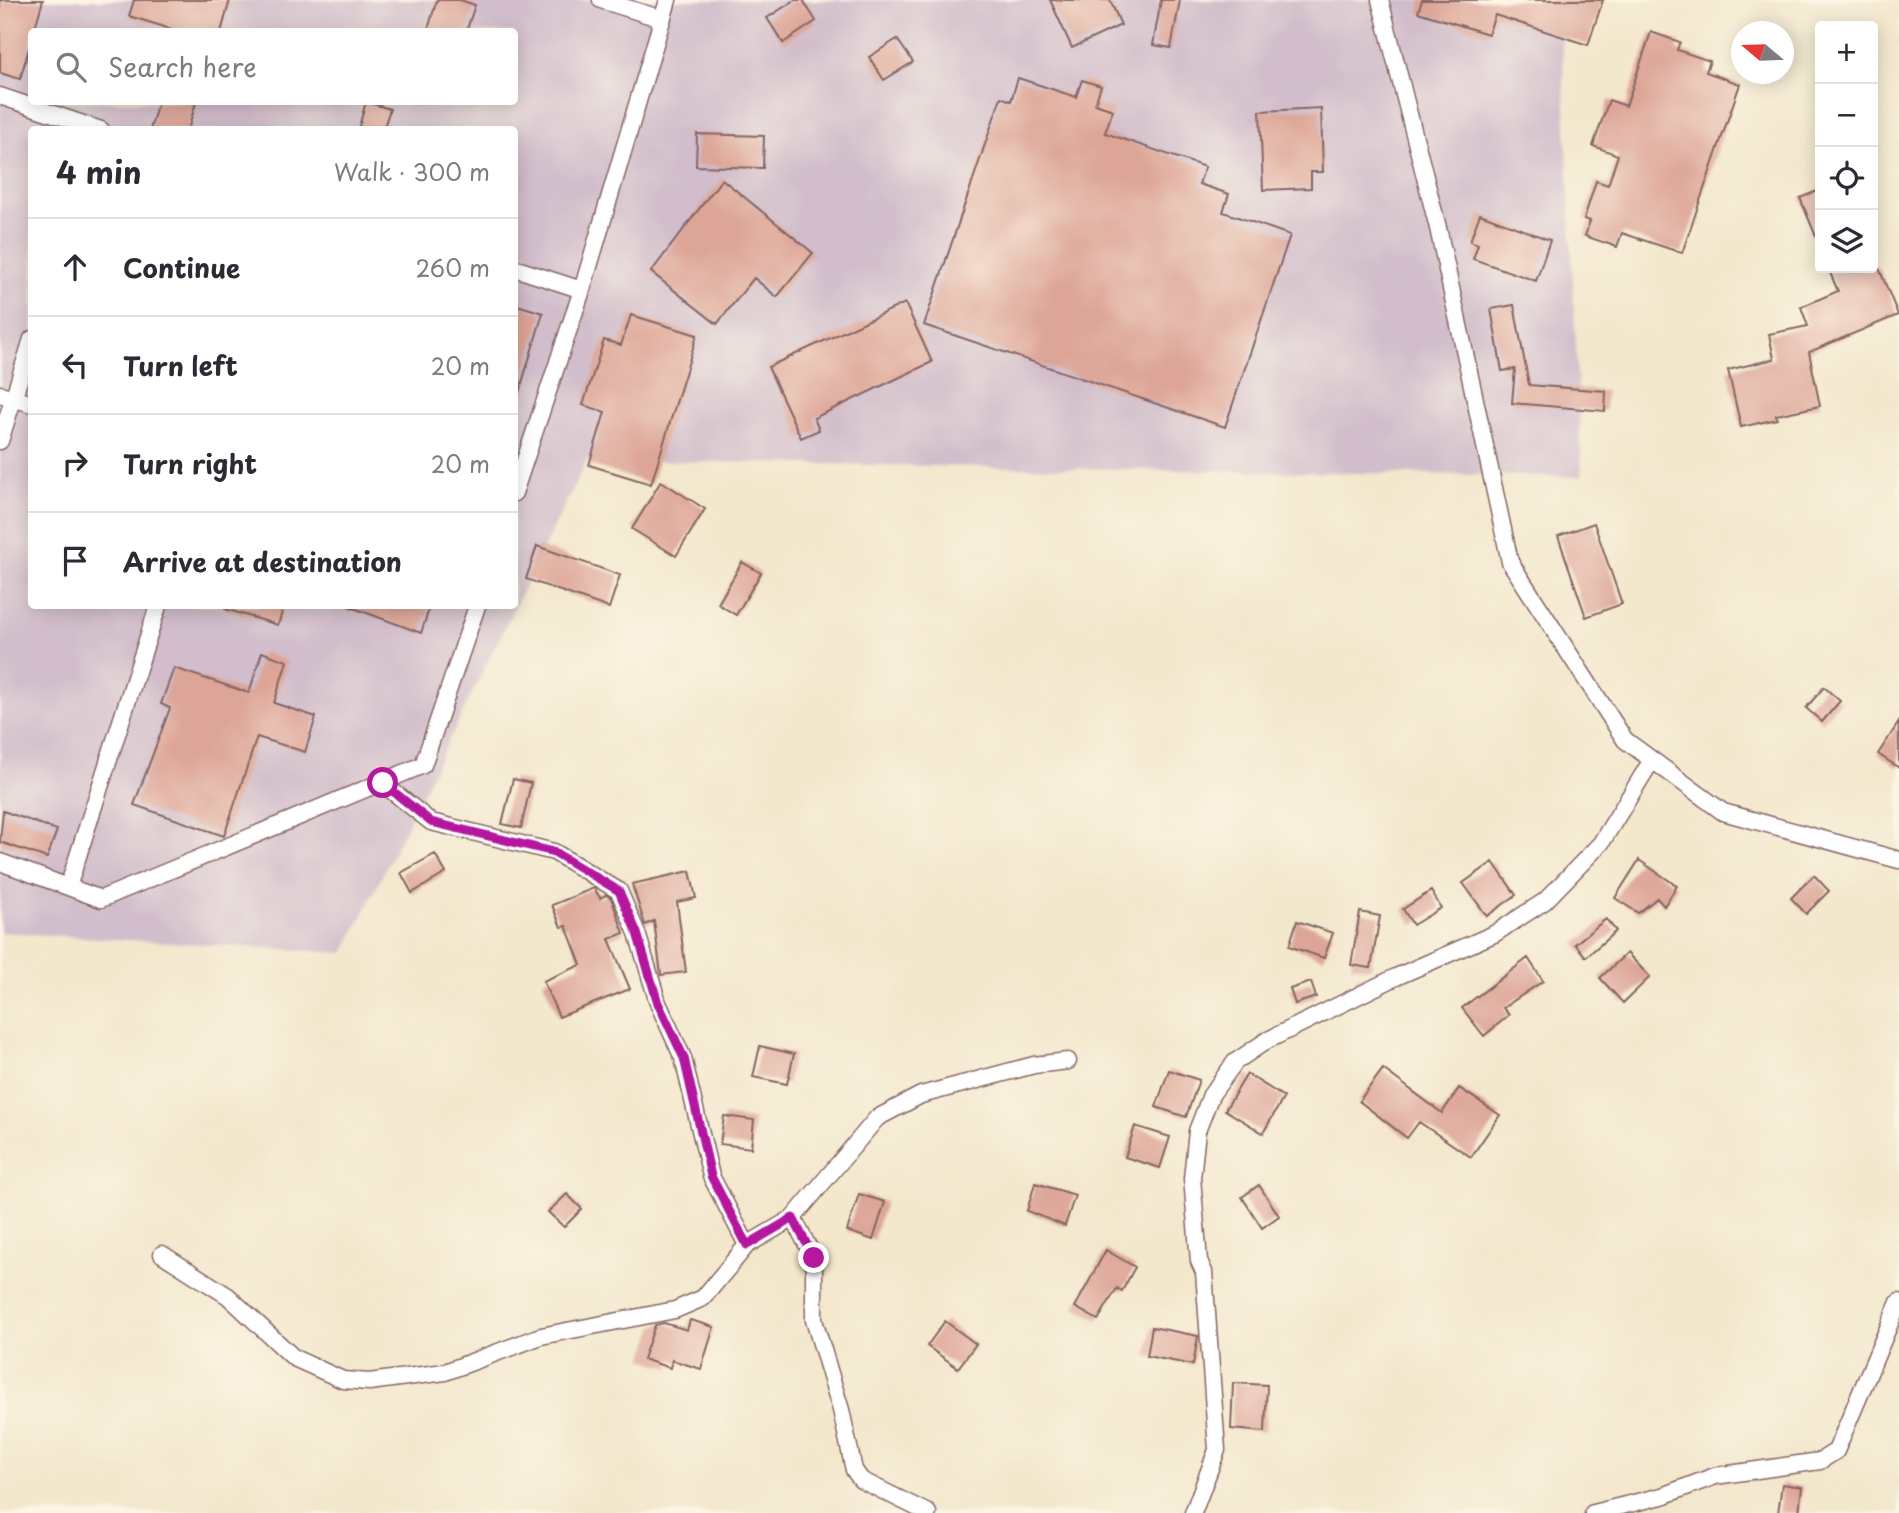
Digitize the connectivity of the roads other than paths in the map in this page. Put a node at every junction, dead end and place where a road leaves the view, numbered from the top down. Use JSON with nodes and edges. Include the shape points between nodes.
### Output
{"nodes":[{"id":1,"x":601,"y":0,"type":"edge"},
{"id":2,"x":668,"y":0,"type":"edge"},
{"id":3,"x":1380,"y":0,"type":"edge"},
{"id":4,"x":662,"y":19,"type":"junction"},
{"id":5,"x":0,"y":96,"type":"edge"},
{"id":6,"x":89,"y":126,"type":"edge"},
{"id":7,"x":518,"y":269,"type":"edge"},
{"id":8,"x":582,"y":290,"type":"junction"},
{"id":9,"x":28,"y":348,"type":"edge"},
{"id":10,"x":7,"y":396,"type":"edge"},
{"id":11,"x":28,"y":403,"type":"edge"},
{"id":12,"x":0,"y":441,"type":"edge"},
{"id":13,"x":518,"y":481,"type":"edge"},
{"id":14,"x":157,"y":609,"type":"edge"},
{"id":15,"x":476,"y":609,"type":"edge"},
{"id":16,"x":1652,"y":760,"type":"junction"},
{"id":17,"x":383,"y":783,"type":"junction"},
{"id":18,"x":1899,"y":860,"type":"edge"},
{"id":19,"x":0,"y":862,"type":"edge"},
{"id":20,"x":68,"y":887,"type":"junction"},
{"id":21,"x":1068,"y":1061,"type":"dead end"},
{"id":22,"x":793,"y":1218,"type":"junction"},
{"id":23,"x":747,"y":1245,"type":"junction"},
{"id":24,"x":162,"y":1254,"type":"dead end"},
{"id":25,"x":1899,"y":1302,"type":"edge"},
{"id":26,"x":928,"y":1513,"type":"edge"},
{"id":27,"x":1194,"y":1513,"type":"edge"},
{"id":28,"x":1594,"y":1513,"type":"edge"}],
"edges":[{"from":1,"to":4,"type":"street"},
{"from":2,"to":4,"type":"street"},
{"from":3,"to":16,"type":"street","via":[[1438,228],[1510,562],[1625,740]]},
{"from":4,"to":8,"type":"street"},
{"from":5,"to":6,"type":"street"},
{"from":7,"to":8,"type":"street"},
{"from":8,"to":13,"type":"street"},
{"from":9,"to":10,"type":"street"},
{"from":10,"to":11,"type":"street"},
{"from":10,"to":12,"type":"street"},
{"from":14,"to":20,"type":"street"},
{"from":15,"to":17,"type":"street","via":[[424,765]]},
{"from":16,"to":18,"type":"street","via":[[1723,812]]},
{"from":16,"to":27,"type":"street","via":[[1601,843],[1545,901],[1494,934],[1266,1041],[1235,1062],[1211,1095],[1197,1131],[1192,1178],[1217,1450]]},
{"from":17,"to":20,"type":"street","via":[[101,899]]},
{"from":17,"to":23,"type":"street","via":[[431,822],[554,852],[619,891],[658,1003],[684,1058],[711,1176]]},
{"from":19,"to":20,"type":"street"},
{"from":21,"to":22,"type":"street","via":[[1034,1065],[921,1095],[877,1118]]},
{"from":22,"to":23,"type":"street"},
{"from":22,"to":26,"type":"street","via":[[814,1258],[814,1320],[854,1470],[861,1480]]},
{"from":23,"to":24,"type":"street","via":[[703,1298],[675,1310],[541,1336],[445,1372],[369,1382],[343,1380],[294,1358],[228,1296]]},
{"from":25,"to":28,"type":"street","via":[[1836,1451],[1821,1461],[1715,1476],[1662,1496]]}]}
